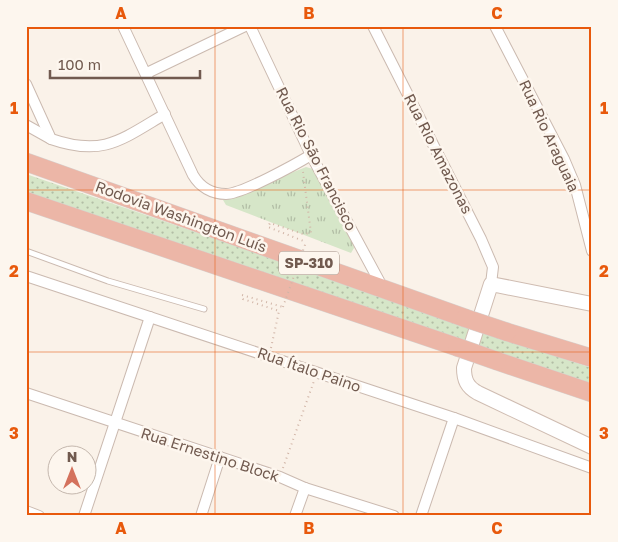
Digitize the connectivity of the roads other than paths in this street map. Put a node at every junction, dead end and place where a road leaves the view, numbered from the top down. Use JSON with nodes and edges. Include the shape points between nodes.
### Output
{"nodes":[{"id":1,"x":123,"y":26,"type":"edge"},
{"id":2,"x":245,"y":26,"type":"edge"},
{"id":3,"x":250,"y":26,"type":"edge"},
{"id":4,"x":373,"y":26,"type":"edge"},
{"id":5,"x":495,"y":26,"type":"edge"},
{"id":6,"x":147,"y":74,"type":"junction"},
{"id":7,"x":26,"y":84,"type":"edge"},
{"id":8,"x":165,"y":114,"type":"junction"},
{"id":9,"x":26,"y":125,"type":"edge"},
{"id":10,"x":51,"y":139,"type":"junction"},
{"id":11,"x":311,"y":155,"type":"junction"},
{"id":12,"x":26,"y":162,"type":"edge"},
{"id":13,"x":26,"y":201,"type":"edge"},
{"id":14,"x":26,"y":251,"type":"edge"},
{"id":15,"x":592,"y":251,"type":"edge"},
{"id":16,"x":26,"y":276,"type":"edge"},
{"id":17,"x":491,"y":284,"type":"junction"},
{"id":18,"x":384,"y":290,"type":"junction"},
{"id":19,"x":592,"y":304,"type":"edge"},
{"id":20,"x":204,"y":309,"type":"dead end"},
{"id":21,"x":150,"y":318,"type":"junction"},
{"id":22,"x":592,"y":358,"type":"edge"},
{"id":23,"x":589,"y":392,"type":"edge"},
{"id":24,"x":26,"y":393,"type":"edge"},
{"id":25,"x":454,"y":418,"type":"junction"},
{"id":26,"x":115,"y":424,"type":"junction"},
{"id":27,"x":592,"y":447,"type":"edge"},
{"id":28,"x":220,"y":457,"type":"junction"},
{"id":29,"x":592,"y":468,"type":"edge"},
{"id":30,"x":305,"y":488,"type":"junction"},
{"id":31,"x":26,"y":512,"type":"edge"},
{"id":32,"x":39,"y":516,"type":"edge"},
{"id":33,"x":84,"y":516,"type":"edge"},
{"id":34,"x":201,"y":516,"type":"edge"},
{"id":35,"x":295,"y":516,"type":"edge"},
{"id":36,"x":394,"y":516,"type":"edge"},
{"id":37,"x":421,"y":516,"type":"edge"}],
"edges":[{"from":1,"to":6,"type":"street"},
{"from":2,"to":6,"type":"street"},
{"from":3,"to":11,"type":"street","name":"Rua Rio São Francisco"},
{"from":4,"to":17,"type":"street","name":"Rua Rio Amazonas","via":[[481,239],[493,267]]},
{"from":5,"to":15,"type":"street","name":"Rua Rio Araguaia","via":[[567,168],[580,202]]},
{"from":6,"to":8,"type":"street"},
{"from":7,"to":10,"type":"street"},
{"from":8,"to":10,"type":"street","via":[[117,142],[97,147],[79,147]]},
{"from":8,"to":11,"type":"street","via":[[198,182],[211,191],[226,194],[252,185]]},
{"from":9,"to":10,"type":"street"},
{"from":11,"to":18,"type":"street","name":"Rua Rio São Francisco"},
{"from":12,"to":18,"type":"highway","name":"Rodovia Washington Luís","number":"SP-310"},
{"from":13,"to":23,"type":"highway","name":"Rodovia Washington Luís","number":"SP-310","bridge":true},
{"from":14,"to":20,"type":"lane","via":[[108,282]]},
{"from":16,"to":21,"type":"street","name":"Rua Ítalo Paino"},
{"from":17,"to":19,"type":"street"},
{"from":17,"to":27,"type":"street","via":[[464,368],[466,383],[499,404]]},
{"from":18,"to":22,"type":"highway","name":"Rodovia Washington Luís","number":"SP-310","bridge":true},
{"from":21,"to":25,"type":"street","name":"Rua Ítalo Paino"},
{"from":21,"to":26,"type":"street"},
{"from":24,"to":26,"type":"street","name":"Rua Ernestino Block"},
{"from":25,"to":29,"type":"street","name":"Rua Ítalo Paino"},
{"from":25,"to":37,"type":"street"},
{"from":26,"to":28,"type":"street","name":"Rua Ernestino Block"},
{"from":26,"to":33,"type":"street"},
{"from":28,"to":30,"type":"street","name":"Rua Ernestino Block"},
{"from":28,"to":34,"type":"street"},
{"from":30,"to":35,"type":"street"},
{"from":30,"to":36,"type":"street","name":"Rua Ernestino Block"},
{"from":31,"to":32,"type":"street"}]}
